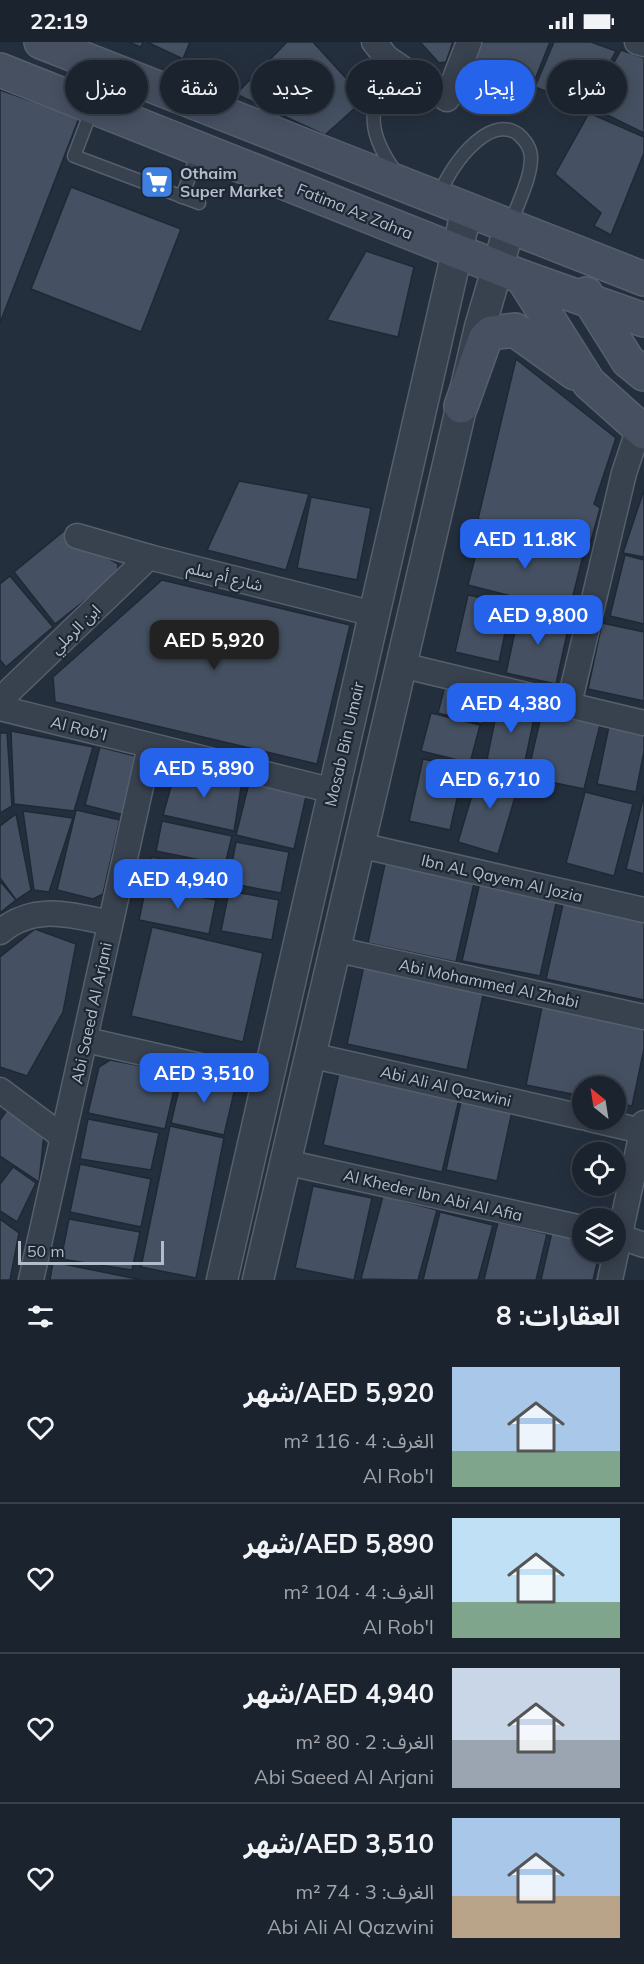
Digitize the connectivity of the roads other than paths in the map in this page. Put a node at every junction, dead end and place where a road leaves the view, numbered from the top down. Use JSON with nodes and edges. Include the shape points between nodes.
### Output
{"nodes":[{"id":1,"x":41,"y":42,"type":"edge"},
{"id":2,"x":469,"y":42,"type":"edge"},
{"id":3,"x":637,"y":42,"type":"edge"},
{"id":4,"x":644,"y":44,"type":"edge"},
{"id":5,"x":381,"y":50,"type":"edge"},
{"id":6,"x":0,"y":70,"type":"edge"},
{"id":7,"x":65,"y":96,"type":"edge"},
{"id":8,"x":89,"y":114,"type":"edge"},
{"id":9,"x":110,"y":114,"type":"edge"},
{"id":10,"x":199,"y":149,"type":"junction"},
{"id":11,"x":435,"y":196,"type":"junction"},
{"id":12,"x":183,"y":197,"type":"junction"},
{"id":13,"x":200,"y":203,"type":"dead end"},
{"id":14,"x":510,"y":225,"type":"junction"},
{"id":15,"x":407,"y":232,"type":"junction"},
{"id":16,"x":551,"y":241,"type":"junction"},
{"id":17,"x":455,"y":251,"type":"junction"},
{"id":18,"x":509,"y":271,"type":"junction"},
{"id":19,"x":637,"y":276,"type":"edge"},
{"id":20,"x":598,"y":303,"type":"junction"},
{"id":21,"x":644,"y":320,"type":"edge"},
{"id":22,"x":431,"y":361,"type":"junction"},
{"id":23,"x":471,"y":367,"type":"junction"},
{"id":24,"x":641,"y":371,"type":"edge"},
{"id":25,"x":597,"y":392,"type":"junction"},
{"id":26,"x":461,"y":406,"type":"junction"},
{"id":27,"x":641,"y":430,"type":"edge"},
{"id":28,"x":78,"y":536,"type":"dead end"},
{"id":29,"x":149,"y":557,"type":"junction"},
{"id":30,"x":374,"y":614,"type":"junction"},
{"id":31,"x":401,"y":665,"type":"junction"},
{"id":32,"x":0,"y":700,"type":"edge"},
{"id":33,"x":569,"y":704,"type":"junction"},
{"id":34,"x":0,"y":708,"type":"edge"},
{"id":35,"x":644,"y":723,"type":"edge"},
{"id":36,"x":150,"y":746,"type":"junction"},
{"id":37,"x":333,"y":791,"type":"junction"},
{"id":38,"x":359,"y":845,"type":"junction"},
{"id":39,"x":644,"y":910,"type":"edge"},
{"id":40,"x":110,"y":923,"type":"junction"},
{"id":41,"x":0,"y":932,"type":"edge"},
{"id":42,"x":334,"y":949,"type":"junction"},
{"id":43,"x":644,"y":1017,"type":"edge"},
{"id":44,"x":86,"y":1040,"type":"junction"},
{"id":45,"x":310,"y":1055,"type":"junction"},
{"id":46,"x":267,"y":1081,"type":"junction"},
{"id":47,"x":0,"y":1090,"type":"edge"},
{"id":48,"x":572,"y":1115,"type":"edge"},
{"id":49,"x":626,"y":1124,"type":"edge"},
{"id":50,"x":643,"y":1127,"type":"edge"},
{"id":51,"x":63,"y":1137,"type":"junction"},
{"id":52,"x":250,"y":1155,"type":"junction"},
{"id":53,"x":285,"y":1162,"type":"junction"},
{"id":54,"x":624,"y":1208,"type":"edge"},
{"id":55,"x":572,"y":1226,"type":"edge"},
{"id":56,"x":626,"y":1239,"type":"edge"},
{"id":57,"x":644,"y":1245,"type":"edge"},
{"id":58,"x":613,"y":1262,"type":"edge"},
{"id":59,"x":262,"y":1279,"type":"edge"},
{"id":60,"x":31,"y":1280,"type":"edge"},
{"id":61,"x":222,"y":1280,"type":"edge"},
{"id":62,"x":610,"y":1280,"type":"edge"}],
"edges":[{"from":1,"to":11,"type":"main road"},
{"from":2,"to":5,"type":"street","via":[[447,99]]},
{"from":3,"to":4,"type":"street"},
{"from":5,"to":11,"type":"lane","via":[[373,133],[387,161]]},
{"from":6,"to":7,"type":"main road","name":"Fatima Az Zahra"},
{"from":8,"to":12,"type":"lane","via":[[74,156]]},
{"from":9,"to":10,"type":"main road","name":"Fatima Az Zahra"},
{"from":10,"to":12,"type":"lane"},
{"from":10,"to":15,"type":"main road","name":"Fatima Az Zahra"},
{"from":11,"to":14,"type":"main road"},
{"from":11,"to":14,"type":"lane","via":[[482,135],[509,129],[524,140],[531,157]]},
{"from":11,"to":15,"type":"main road","via":[[440,209],[439,224],[424,233]]},
{"from":11,"to":17,"type":"street","name":"Mosab Bin Umair"},
{"from":12,"to":13,"type":"lane"},
{"from":14,"to":16,"type":"main road"},
{"from":14,"to":18,"type":"street"},
{"from":15,"to":17,"type":"main road","name":"Fatima Az Zahra"},
{"from":16,"to":19,"type":"main road"},
{"from":16,"to":20,"type":"main road"},
{"from":17,"to":18,"type":"main road","name":"Fatima Az Zahra"},
{"from":17,"to":22,"type":"street","name":"Mosab Bin Umair"},
{"from":18,"to":20,"type":"main road","name":"Fatima Az Zahra"},
{"from":18,"to":23,"type":"street"},
{"from":18,"to":25,"type":"main road"},
{"from":19,"to":20,"type":"main road","via":[[608,275],[595,286]]},
{"from":20,"to":21,"type":"main road","name":"Fatima Az Zahra"},
{"from":20,"to":24,"type":"main road","via":[[628,361]]},
{"from":22,"to":23,"type":"street","via":[[437,350],[450,343],[466,351]]},
{"from":22,"to":30,"type":"street","name":"Mosab Bin Umair"},
{"from":23,"to":26,"type":"street"},
{"from":24,"to":25,"type":"main road","via":[[615,363],[599,371]]},
{"from":25,"to":26,"type":"main road","via":[[515,330],[501,330],[484,339]]},
{"from":25,"to":27,"type":"main road"},
{"from":26,"to":31,"type":"street"},
{"from":27,"to":33,"type":"street","via":[[624,473]]},
{"from":28,"to":29,"type":"street","name":"شارع أم سلم"},
{"from":29,"to":30,"type":"street","name":"شارع أم سلم"},
{"from":29,"to":32,"type":"street","name":"ابن الرملي"},
{"from":30,"to":37,"type":"street","name":"Mosab Bin Umair"},
{"from":31,"to":33,"type":"street"},
{"from":31,"to":38,"type":"street"},
{"from":33,"to":35,"type":"street"},
{"from":34,"to":36,"type":"street","name":"Al Rob'I"},
{"from":36,"to":37,"type":"street","name":"Al Rob'I"},
{"from":36,"to":40,"type":"street","name":"Abi Saeed Al Arjani"},
{"from":37,"to":46,"type":"street","name":"Mosab Bin Umair"},
{"from":38,"to":39,"type":"street","name":"Ibn AL Qayem Al Jozia"},
{"from":38,"to":42,"type":"street"},
{"from":40,"to":41,"type":"street","via":[[40,913],[17,919]]},
{"from":40,"to":44,"type":"street","name":"Abi Saeed Al Arjani"},
{"from":42,"to":43,"type":"street","name":"Abi Mohammed Al Zhabi"},
{"from":42,"to":45,"type":"street"},
{"from":44,"to":46,"type":"street"},
{"from":44,"to":51,"type":"street","name":"Abi Saeed Al Arjani"},
{"from":45,"to":48,"type":"street","name":"Abi Ali Al Qazwini"},
{"from":45,"to":53,"type":"street"},
{"from":46,"to":52,"type":"street","name":"Mosab Bin Umair"},
{"from":47,"to":51,"type":"street"},
{"from":49,"to":50,"type":"street"},
{"from":50,"to":54,"type":"street"},
{"from":51,"to":60,"type":"street","name":"Abi Saeed Al Arjani"},
{"from":52,"to":53,"type":"street"},
{"from":52,"to":61,"type":"street","name":"Mosab Bin Umair"},
{"from":53,"to":55,"type":"street","name":"Al Kheder Ibn Abi Al Afia"},
{"from":53,"to":59,"type":"street"},
{"from":56,"to":57,"type":"street"},
{"from":58,"to":62,"type":"street"}]}
